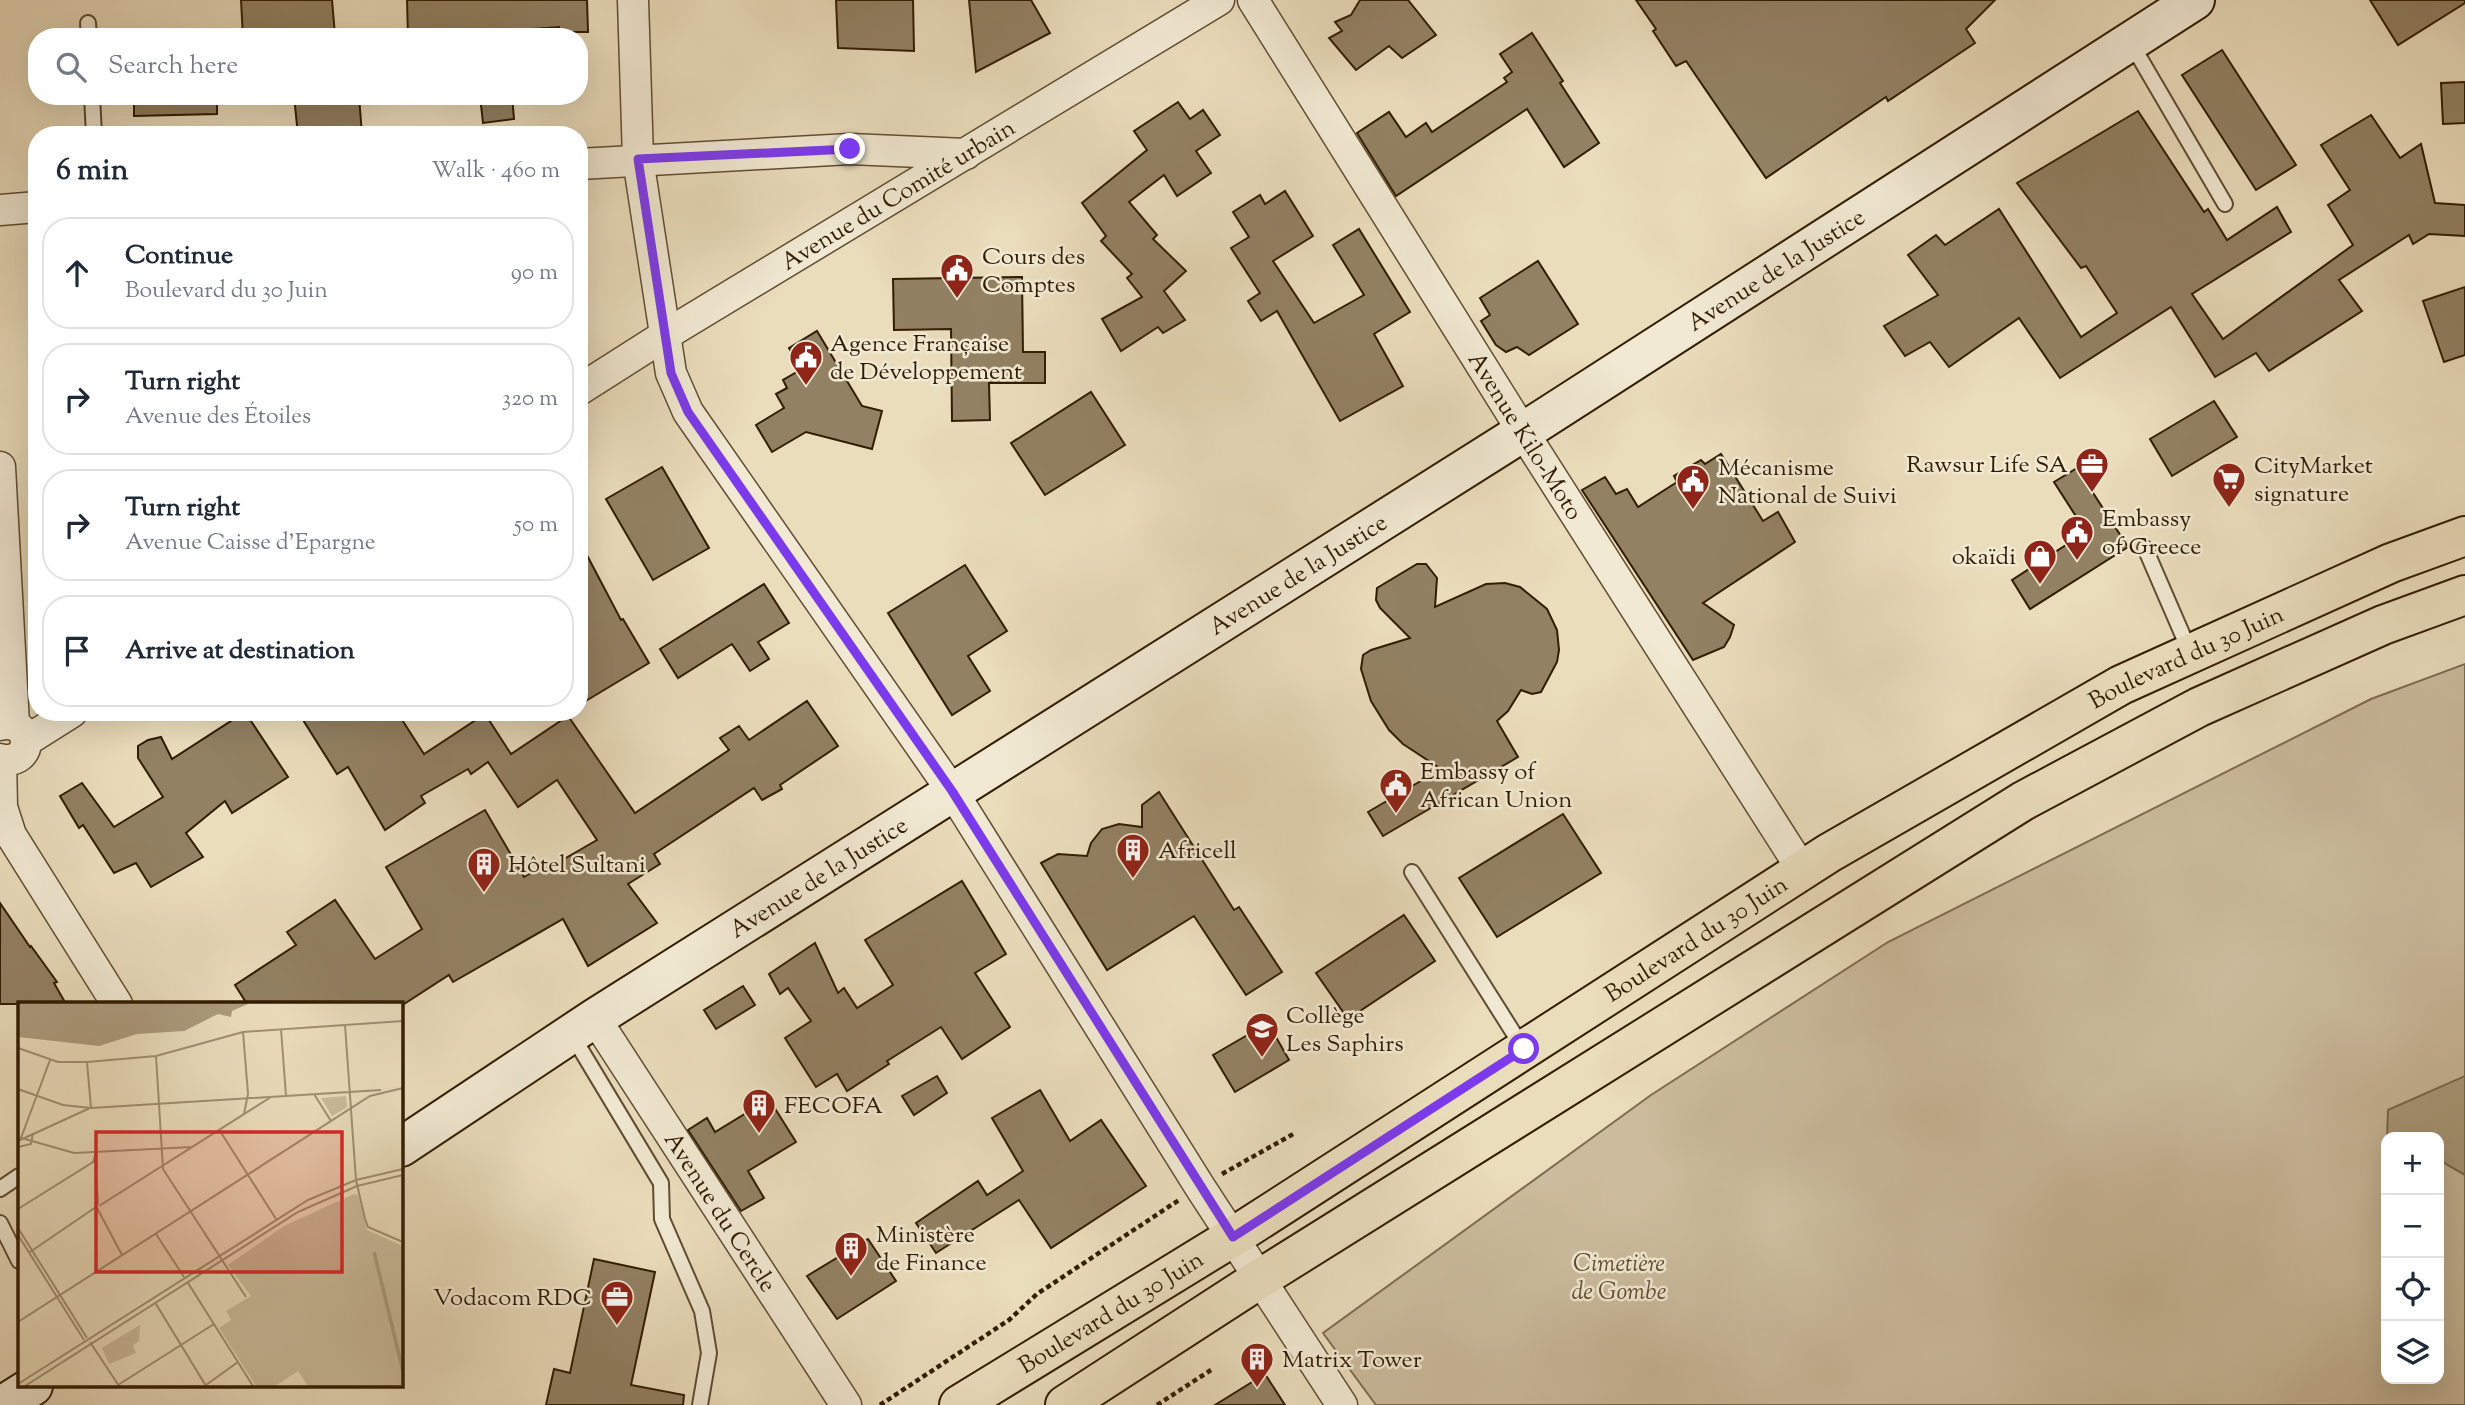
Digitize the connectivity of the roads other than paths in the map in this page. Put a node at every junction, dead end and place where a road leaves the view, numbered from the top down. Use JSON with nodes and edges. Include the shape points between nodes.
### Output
{"nodes":[{"id":1,"x":633,"y":0,"type":"edge"},
{"id":2,"x":1219,"y":0,"type":"edge"},
{"id":3,"x":1253,"y":0,"type":"edge"},
{"id":4,"x":2195,"y":0,"type":"edge"},
{"id":5,"x":2130,"y":42,"type":"junction"},
{"id":6,"x":92,"y":105,"type":"edge"},
{"id":7,"x":94,"y":126,"type":"edge"},
{"id":8,"x":966,"y":154,"type":"junction"},
{"id":9,"x":638,"y":159,"type":"junction"},
{"id":10,"x":588,"y":163,"type":"edge"},
{"id":11,"x":2225,"y":204,"type":"dead end"},
{"id":12,"x":28,"y":207,"type":"edge"},
{"id":13,"x":0,"y":209,"type":"edge"},
{"id":14,"x":667,"y":334,"type":"junction"},
{"id":15,"x":588,"y":384,"type":"edge"},
{"id":16,"x":1523,"y":432,"type":"junction"},
{"id":17,"x":0,"y":467,"type":"edge"},
{"id":18,"x":2465,"y":536,"type":"edge"},
{"id":19,"x":2145,"y":548,"type":"dead end"},
{"id":20,"x":2465,"y":595,"type":"edge"},
{"id":21,"x":2190,"y":653,"type":"junction"},
{"id":22,"x":42,"y":721,"type":"edge"},
{"id":23,"x":13,"y":730,"type":"edge"},
{"id":24,"x":1,"y":759,"type":"edge"},
{"id":25,"x":952,"y":791,"type":"junction"},
{"id":26,"x":1803,"y":871,"type":"junction"},
{"id":27,"x":1412,"y":872,"type":"dead end"},
{"id":28,"x":116,"y":1002,"type":"edge"},
{"id":29,"x":583,"y":1026,"type":"junction"},
{"id":30,"x":1524,"y":1049,"type":"junction"},
{"id":31,"x":402,"y":1146,"type":"edge"},
{"id":32,"x":18,"y":1177,"type":"edge"},
{"id":33,"x":0,"y":1189,"type":"edge"},
{"id":34,"x":0,"y":1223,"type":"edge"},
{"id":35,"x":1233,"y":1237,"type":"junction"},
{"id":36,"x":18,"y":1259,"type":"edge"},
{"id":37,"x":1261,"y":1279,"type":"junction"},
{"id":38,"x":30,"y":1388,"type":"edge"},
{"id":39,"x":3,"y":1405,"type":"edge"},
{"id":40,"x":700,"y":1405,"type":"edge"},
{"id":41,"x":846,"y":1405,"type":"edge"},
{"id":42,"x":959,"y":1405,"type":"edge"},
{"id":43,"x":1065,"y":1405,"type":"edge"},
{"id":44,"x":1342,"y":1405,"type":"edge"}],
"edges":[{"from":1,"to":9,"type":"street"},
{"from":2,"to":8,"type":"street","name":"Avenue du Comité urbain"},
{"from":3,"to":16,"type":"street","name":"Avenue Kilo-Moto"},
{"from":4,"to":5,"type":"main road","name":"Avenue de la Justice"},
{"from":5,"to":11,"type":"lane"},
{"from":5,"to":16,"type":"main road","name":"Avenue de la Justice"},
{"from":6,"to":7,"type":"lane"},
{"from":8,"to":9,"type":"street","via":[[850,149]]},
{"from":8,"to":14,"type":"street","name":"Avenue du Comité urbain"},
{"from":9,"to":10,"type":"street"},
{"from":9,"to":14,"type":"street"},
{"from":12,"to":13,"type":"street"},
{"from":14,"to":15,"type":"street","name":"Avenue du Comité urbain"},
{"from":14,"to":25,"type":"street","via":[[671,373],[688,412]]},
{"from":16,"to":25,"type":"main road","name":"Avenue de la Justice"},
{"from":16,"to":26,"type":"street","name":"Avenue Kilo-Moto"},
{"from":17,"to":23,"type":"street"},
{"from":18,"to":21,"type":"main road","name":"Boulevard du 30 Juin","via":[[2391,563]]},
{"from":19,"to":21,"type":"lane"},
{"from":20,"to":37,"type":"main road","name":"Boulevard du 30 Juin","via":[[2383,625],[2199,707],[2022,801]]},
{"from":21,"to":26,"type":"main road","name":"Boulevard du 30 Juin","via":[[2121,685]]},
{"from":22,"to":23,"type":"street"},
{"from":23,"to":24,"type":"street","via":[[25,748],[16,759]]},
{"from":24,"to":28,"type":"street","via":[[2,807],[11,835]]},
{"from":25,"to":29,"type":"main road","name":"Avenue de la Justice"},
{"from":25,"to":35,"type":"street"},
{"from":26,"to":30,"type":"main road","name":"Boulevard du 30 Juin"},
{"from":27,"to":30,"type":"lane"},
{"from":29,"to":31,"type":"main road","name":"Avenue de la Justice"},
{"from":29,"to":40,"type":"lane","via":[[661,1183],[662,1219],[702,1311],[709,1353]]},
{"from":29,"to":41,"type":"street","name":"Avenue du Cercle"},
{"from":30,"to":35,"type":"main road","name":"Boulevard du 30 Juin"},
{"from":32,"to":33,"type":"lane"},
{"from":34,"to":36,"type":"lane"},
{"from":35,"to":37,"type":"street"},
{"from":35,"to":42,"type":"main road","name":"Boulevard du 30 Juin"},
{"from":37,"to":43,"type":"main road","name":"Boulevard du 30 Juin"},
{"from":37,"to":44,"type":"street"},
{"from":38,"to":39,"type":"main road"}]}
